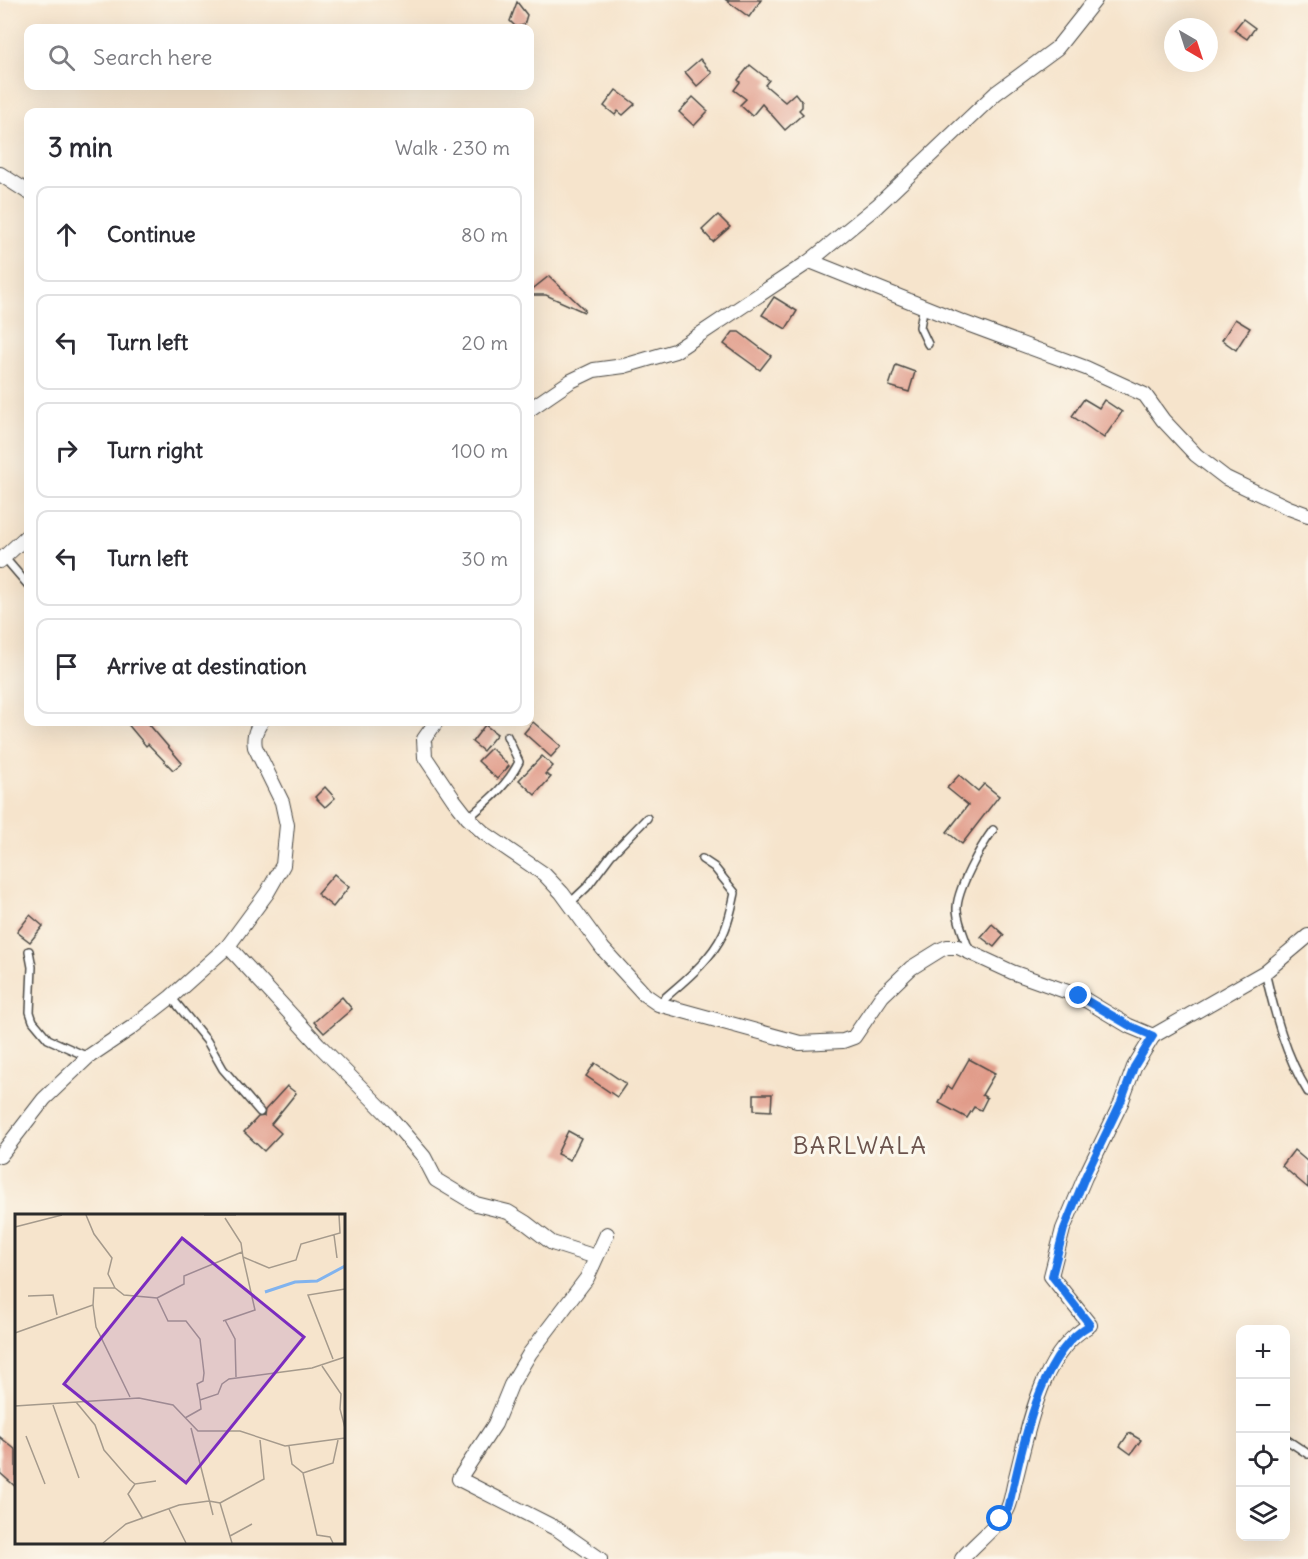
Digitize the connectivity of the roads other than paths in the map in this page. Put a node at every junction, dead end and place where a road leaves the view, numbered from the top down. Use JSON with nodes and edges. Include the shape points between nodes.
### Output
{"nodes":[{"id":1,"x":1095,"y":0,"type":"edge"},
{"id":2,"x":0,"y":174,"type":"edge"},
{"id":3,"x":24,"y":189,"type":"edge"},
{"id":4,"x":810,"y":261,"type":"junction"},
{"id":5,"x":924,"y":305,"type":"junction"},
{"id":6,"x":928,"y":344,"type":"dead end"},
{"id":7,"x":534,"y":406,"type":"edge"},
{"id":8,"x":1308,"y":515,"type":"edge"},
{"id":9,"x":24,"y":539,"type":"edge"},
{"id":10,"x":2,"y":559,"type":"edge"},
{"id":11,"x":24,"y":581,"type":"edge"},
{"id":12,"x":258,"y":726,"type":"edge"},
{"id":13,"x":433,"y":726,"type":"edge"},
{"id":14,"x":507,"y":736,"type":"dead end"},
{"id":15,"x":468,"y":818,"type":"junction"},
{"id":16,"x":647,"y":818,"type":"dead end"},
{"id":17,"x":993,"y":830,"type":"dead end"},
{"id":18,"x":702,"y":859,"type":"dead end"},
{"id":19,"x":570,"y":903,"type":"junction"},
{"id":20,"x":1308,"y":936,"type":"edge"},
{"id":21,"x":228,"y":946,"type":"junction"},
{"id":22,"x":969,"y":950,"type":"junction"},
{"id":23,"x":29,"y":951,"type":"dead end"},
{"id":24,"x":1265,"y":972,"type":"junction"},
{"id":25,"x":171,"y":997,"type":"junction"},
{"id":26,"x":658,"y":1004,"type":"junction"},
{"id":27,"x":1153,"y":1036,"type":"junction"},
{"id":28,"x":88,"y":1057,"type":"junction"},
{"id":29,"x":1308,"y":1092,"type":"edge"},
{"id":30,"x":260,"y":1112,"type":"dead end"},
{"id":31,"x":0,"y":1156,"type":"edge"},
{"id":32,"x":607,"y":1234,"type":"dead end"},
{"id":33,"x":596,"y":1257,"type":"junction"},
{"id":34,"x":1290,"y":1442,"type":"edge"},
{"id":35,"x":1308,"y":1454,"type":"edge"},
{"id":36,"x":600,"y":1559,"type":"edge"},
{"id":37,"x":962,"y":1559,"type":"edge"}],
"edges":[{"from":1,"to":4,"type":"street","via":[[1057,48],[996,93],[877,206]]},
{"from":2,"to":3,"type":"street"},
{"from":4,"to":5,"type":"street"},
{"from":4,"to":7,"type":"street","via":[[675,351],[594,370]]},
{"from":5,"to":6,"type":"lane","via":[[920,327]]},
{"from":5,"to":8,"type":"street","via":[[1086,368],[1144,395],[1196,455],[1226,478]]},
{"from":9,"to":10,"type":"street"},
{"from":10,"to":11,"type":"lane"},
{"from":12,"to":21,"type":"street","via":[[255,747],[282,802],[287,825],[283,865]]},
{"from":13,"to":15,"type":"street","via":[[424,739],[425,757]]},
{"from":14,"to":15,"type":"lane","via":[[519,762],[499,792]]},
{"from":15,"to":19,"type":"street","via":[[544,874]]},
{"from":16,"to":19,"type":"lane"},
{"from":17,"to":22,"type":"lane","via":[[980,847],[957,909]]},
{"from":18,"to":26,"type":"lane","via":[[714,867],[735,893],[724,933],[711,955]]},
{"from":19,"to":26,"type":"street","via":[[603,949]]},
{"from":20,"to":24,"type":"street"},
{"from":21,"to":25,"type":"street"},
{"from":21,"to":33,"type":"street","via":[[389,1116],[424,1157],[436,1180],[476,1204],[508,1212],[552,1243]]},
{"from":22,"to":26,"type":"street","via":[[947,947],[923,959],[888,990],[854,1037],[843,1041],[800,1043]]},
{"from":22,"to":27,"type":"street","via":[[1012,972],[1079,996]]},
{"from":23,"to":28,"type":"lane","via":[[33,1021],[48,1039]]},
{"from":24,"to":27,"type":"street"},
{"from":24,"to":29,"type":"lane","via":[[1294,1069]]},
{"from":25,"to":28,"type":"street"},
{"from":25,"to":30,"type":"lane"},
{"from":27,"to":37,"type":"street","via":[[1134,1067],[1081,1188],[1064,1229],[1052,1276],[1090,1325],[1064,1346],[1051,1366],[1029,1428],[1008,1509]]},
{"from":28,"to":31,"type":"street","via":[[44,1099]]},
{"from":32,"to":33,"type":"street"},
{"from":33,"to":36,"type":"street","via":[[587,1278],[530,1353],[495,1424],[459,1479],[557,1529]]},
{"from":34,"to":35,"type":"lane"}]}
